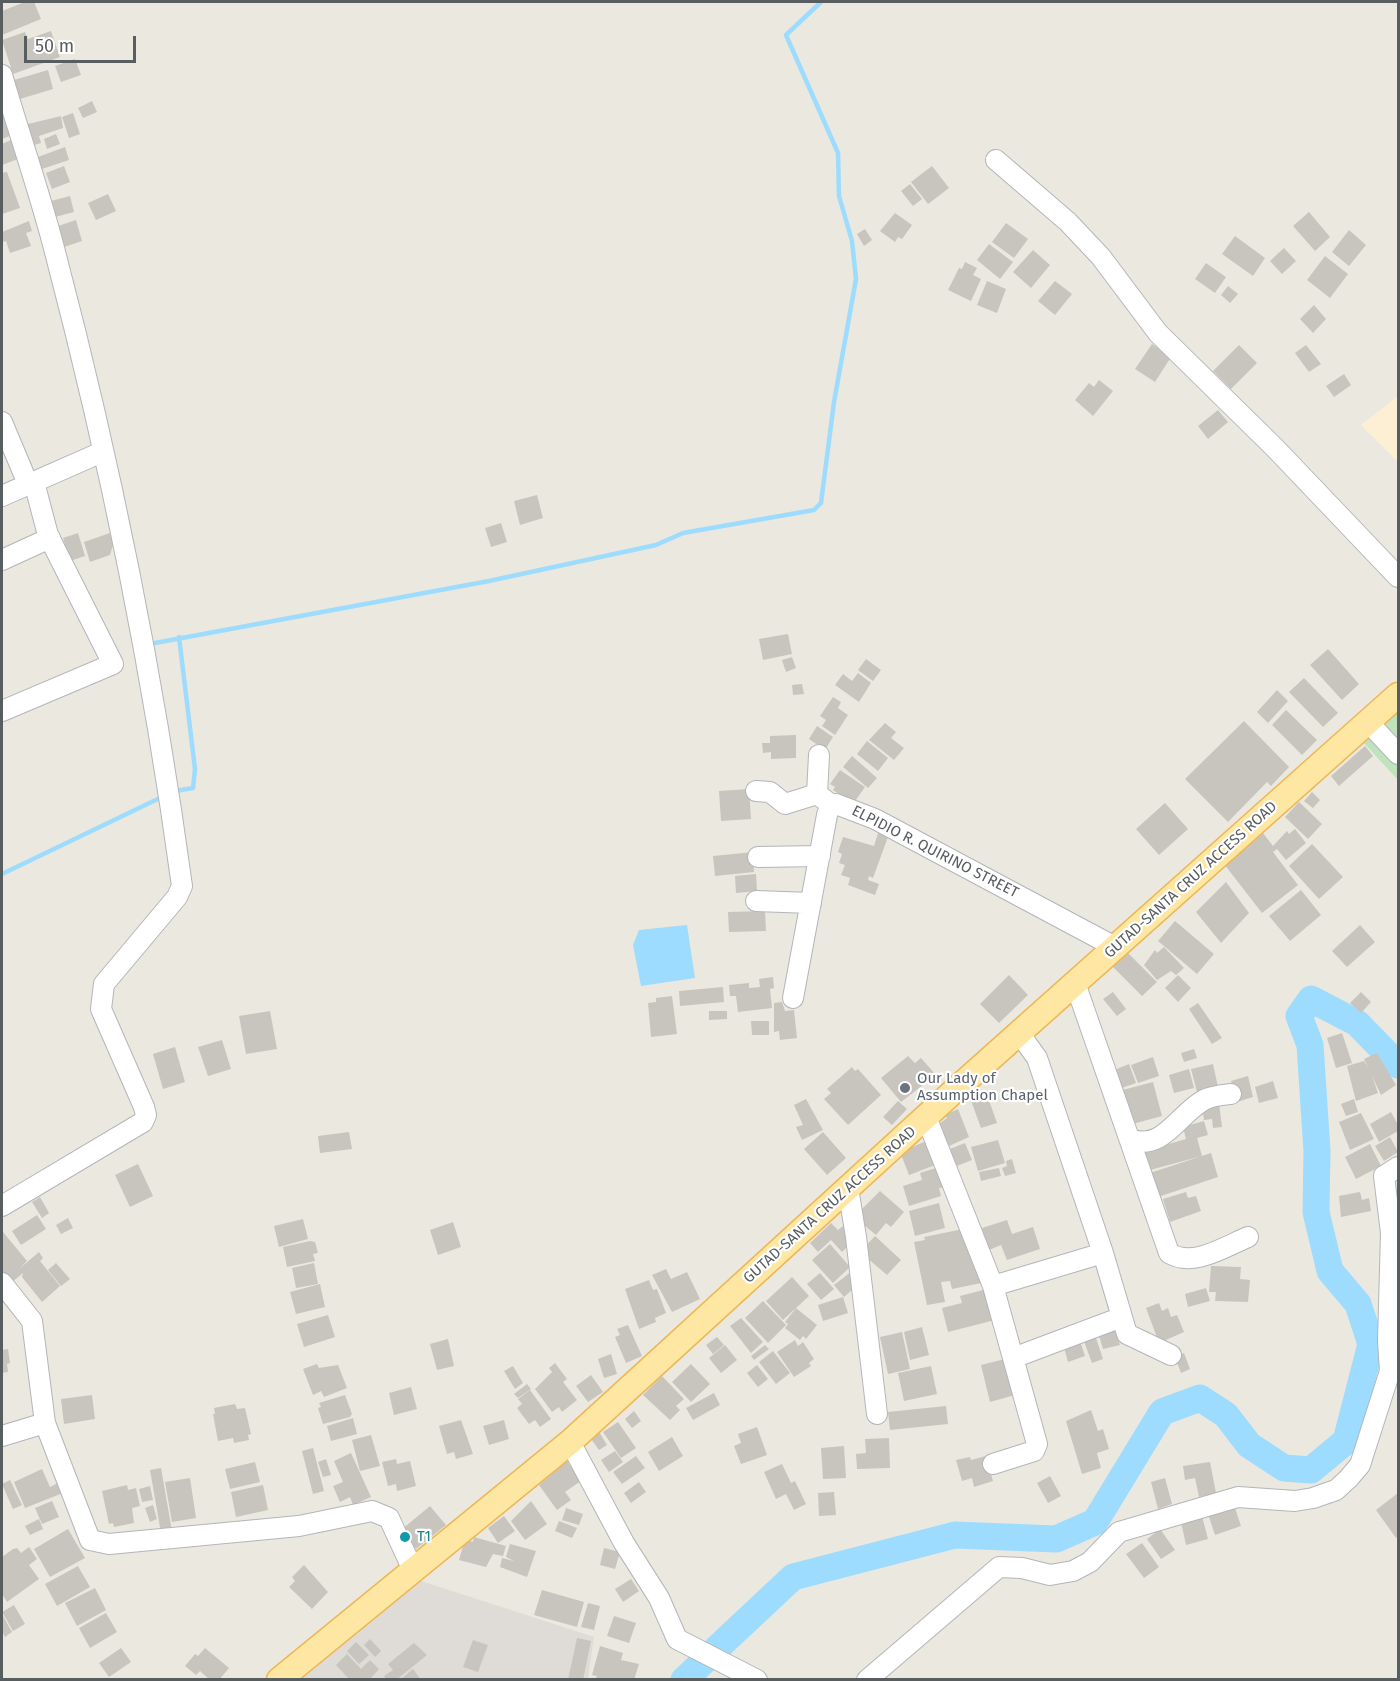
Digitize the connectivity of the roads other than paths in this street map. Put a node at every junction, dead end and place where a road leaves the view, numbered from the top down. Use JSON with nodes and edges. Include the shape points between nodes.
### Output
{"nodes":[{"id":1,"x":2,"y":75,"type":"edge"},
{"id":2,"x":996,"y":160,"type":"dead end"},
{"id":3,"x":2,"y":424,"type":"edge"},
{"id":4,"x":102,"y":452,"type":"junction"},
{"id":5,"x":31,"y":483,"type":"junction"},
{"id":6,"x":2,"y":496,"type":"edge"},
{"id":7,"x":50,"y":538,"type":"junction"},
{"id":8,"x":2,"y":560,"type":"edge"},
{"id":9,"x":1398,"y":577,"type":"edge"},
{"id":10,"x":1398,"y":695,"type":"edge"},
{"id":11,"x":2,"y":711,"type":"edge"},
{"id":12,"x":1368,"y":722,"type":"junction"},
{"id":13,"x":1396,"y":746,"type":"edge"},
{"id":14,"x":819,"y":755,"type":"dead end"},
{"id":15,"x":756,"y":791,"type":"dead end"},
{"id":16,"x":825,"y":800,"type":"junction"},
{"id":17,"x":820,"y":856,"type":"junction"},
{"id":18,"x":758,"y":857,"type":"dead end"},
{"id":19,"x":756,"y":901,"type":"dead end"},
{"id":20,"x":811,"y":903,"type":"junction"},
{"id":21,"x":1115,"y":947,"type":"junction"},
{"id":22,"x":1076,"y":983,"type":"junction"},
{"id":23,"x":793,"y":998,"type":"dead end"},
{"id":24,"x":1019,"y":1033,"type":"junction"},
{"id":25,"x":1231,"y":1094,"type":"dead end"},
{"id":26,"x":926,"y":1118,"type":"junction"},
{"id":27,"x":1130,"y":1139,"type":"junction"},
{"id":28,"x":1398,"y":1167,"type":"edge"},
{"id":29,"x":848,"y":1188,"type":"junction"},
{"id":30,"x":2,"y":1206,"type":"edge"},
{"id":31,"x":1248,"y":1237,"type":"dead end"},
{"id":32,"x":1103,"y":1253,"type":"junction"},
{"id":33,"x":2,"y":1283,"type":"edge"},
{"id":34,"x":993,"y":1286,"type":"junction"},
{"id":35,"x":1122,"y":1317,"type":"junction"},
{"id":36,"x":1171,"y":1355,"type":"dead end"},
{"id":37,"x":1013,"y":1358,"type":"junction"},
{"id":38,"x":877,"y":1414,"type":"dead end"},
{"id":39,"x":45,"y":1423,"type":"junction"},
{"id":40,"x":2,"y":1436,"type":"edge"},
{"id":41,"x":570,"y":1442,"type":"junction"},
{"id":42,"x":993,"y":1464,"type":"dead end"},
{"id":43,"x":412,"y":1568,"type":"junction"},
{"id":44,"x":279,"y":1680,"type":"edge"},
{"id":45,"x":757,"y":1680,"type":"edge"},
{"id":46,"x":867,"y":1680,"type":"edge"}],
"edges":[{"from":1,"to":4,"type":"street","via":[[55,251]]},
{"from":2,"to":9,"type":"street","via":[[1068,222],[1101,257],[1158,333]]},
{"from":3,"to":5,"type":"street"},
{"from":4,"to":5,"type":"street"},
{"from":4,"to":30,"type":"street","via":[[129,567],[182,886],[104,984],[101,995],[101,1009],[144,1107],[143,1122]]},
{"from":5,"to":6,"type":"street"},
{"from":5,"to":7,"type":"street"},
{"from":7,"to":8,"type":"street"},
{"from":7,"to":11,"type":"street","via":[[113,664]]},
{"from":10,"to":12,"type":"main road","name":"GUTAD-SANTA CRUZ ACCESS ROAD"},
{"from":12,"to":13,"type":"street"},
{"from":12,"to":21,"type":"main road","name":"GUTAD-SANTA CRUZ ACCESS ROAD"},
{"from":14,"to":16,"type":"street"},
{"from":15,"to":16,"type":"street","via":[[770,792],[785,804]]},
{"from":16,"to":17,"type":"street","name":"ELPIDIO R. QUIRINO STREET","via":[[827,815]]},
{"from":16,"to":21,"type":"street","name":"ELPIDIO R. QUIRINO STREET","via":[[875,819]]},
{"from":17,"to":18,"type":"street"},
{"from":17,"to":20,"type":"street","name":"ELPIDIO R. QUIRINO STREET"},
{"from":19,"to":20,"type":"street"},
{"from":20,"to":23,"type":"street","name":"ELPIDIO R. QUIRINO STREET"},
{"from":21,"to":22,"type":"main road","name":"GUTAD-SANTA CRUZ ACCESS ROAD"},
{"from":22,"to":24,"type":"main road","name":"GUTAD-SANTA CRUZ ACCESS ROAD"},
{"from":22,"to":27,"type":"street"},
{"from":24,"to":26,"type":"main road","name":"GUTAD-SANTA CRUZ ACCESS ROAD"},
{"from":24,"to":32,"type":"street","via":[[1037,1058]]},
{"from":25,"to":27,"type":"street","via":[[1205,1100],[1167,1133],[1151,1141],[1142,1144]]},
{"from":26,"to":29,"type":"main road","name":"GUTAD-SANTA CRUZ ACCESS ROAD"},
{"from":26,"to":34,"type":"street"},
{"from":27,"to":31,"type":"street","via":[[1169,1253],[1180,1260],[1192,1259]]},
{"from":28,"to":46,"type":"street","via":[[1384,1176],[1391,1233],[1390,1371],[1360,1465],[1348,1479],[1336,1490],[1313,1498],[1295,1501],[1238,1497],[1119,1532],[1090,1562],[1073,1571],[1050,1575],[1022,1568],[999,1568]]},
{"from":29,"to":38,"type":"street"},
{"from":29,"to":41,"type":"main road","name":"GUTAD-SANTA CRUZ ACCESS ROAD"},
{"from":32,"to":34,"type":"street"},
{"from":32,"to":35,"type":"street"},
{"from":33,"to":39,"type":"street","via":[[32,1321]]},
{"from":34,"to":37,"type":"street"},
{"from":35,"to":36,"type":"street","via":[[1127,1334]]},
{"from":35,"to":37,"type":"street"},
{"from":37,"to":42,"type":"street","via":[[1037,1444],[1034,1451]]},
{"from":39,"to":40,"type":"street"},
{"from":39,"to":43,"type":"street","via":[[90,1540],[109,1544],[299,1526],[372,1511],[389,1518]]},
{"from":41,"to":43,"type":"main road","name":"GUTAD-SANTA CRUZ ACCESS ROAD"},
{"from":41,"to":45,"type":"street","via":[[624,1543],[659,1598],[677,1639]]},
{"from":43,"to":44,"type":"main road","name":"GUTAD-SANTA CRUZ ACCESS ROAD"}]}
